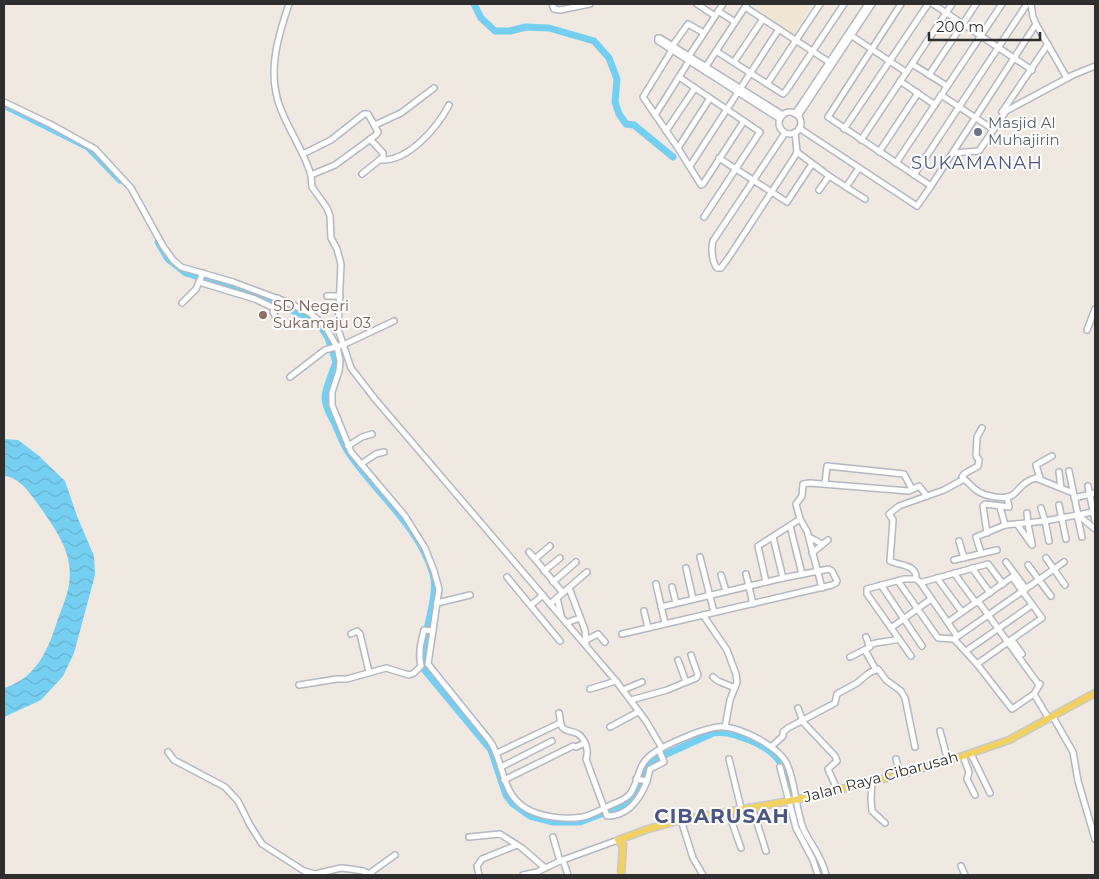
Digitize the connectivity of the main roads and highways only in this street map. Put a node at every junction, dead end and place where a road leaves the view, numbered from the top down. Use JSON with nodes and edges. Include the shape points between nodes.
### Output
{"nodes":[{"id":1,"x":1095,"y":693,"type":"edge"},
{"id":2,"x":626,"y":837,"type":"junction"},
{"id":3,"x":622,"y":846,"type":"junction"},
{"id":4,"x":622,"y":875,"type":"edge"}],
"edges":[{"from":1,"to":2,"type":"main road","name":"Jalan Raya Cibarusah","via":[[1009,740],[970,754],[792,800],[681,820]]},
{"from":2,"to":3,"type":"main road"},
{"from":2,"to":3,"type":"main road","name":"Jalan Raya Cibarusah","via":[[618,840]]},
{"from":3,"to":4,"type":"main road"}]}
